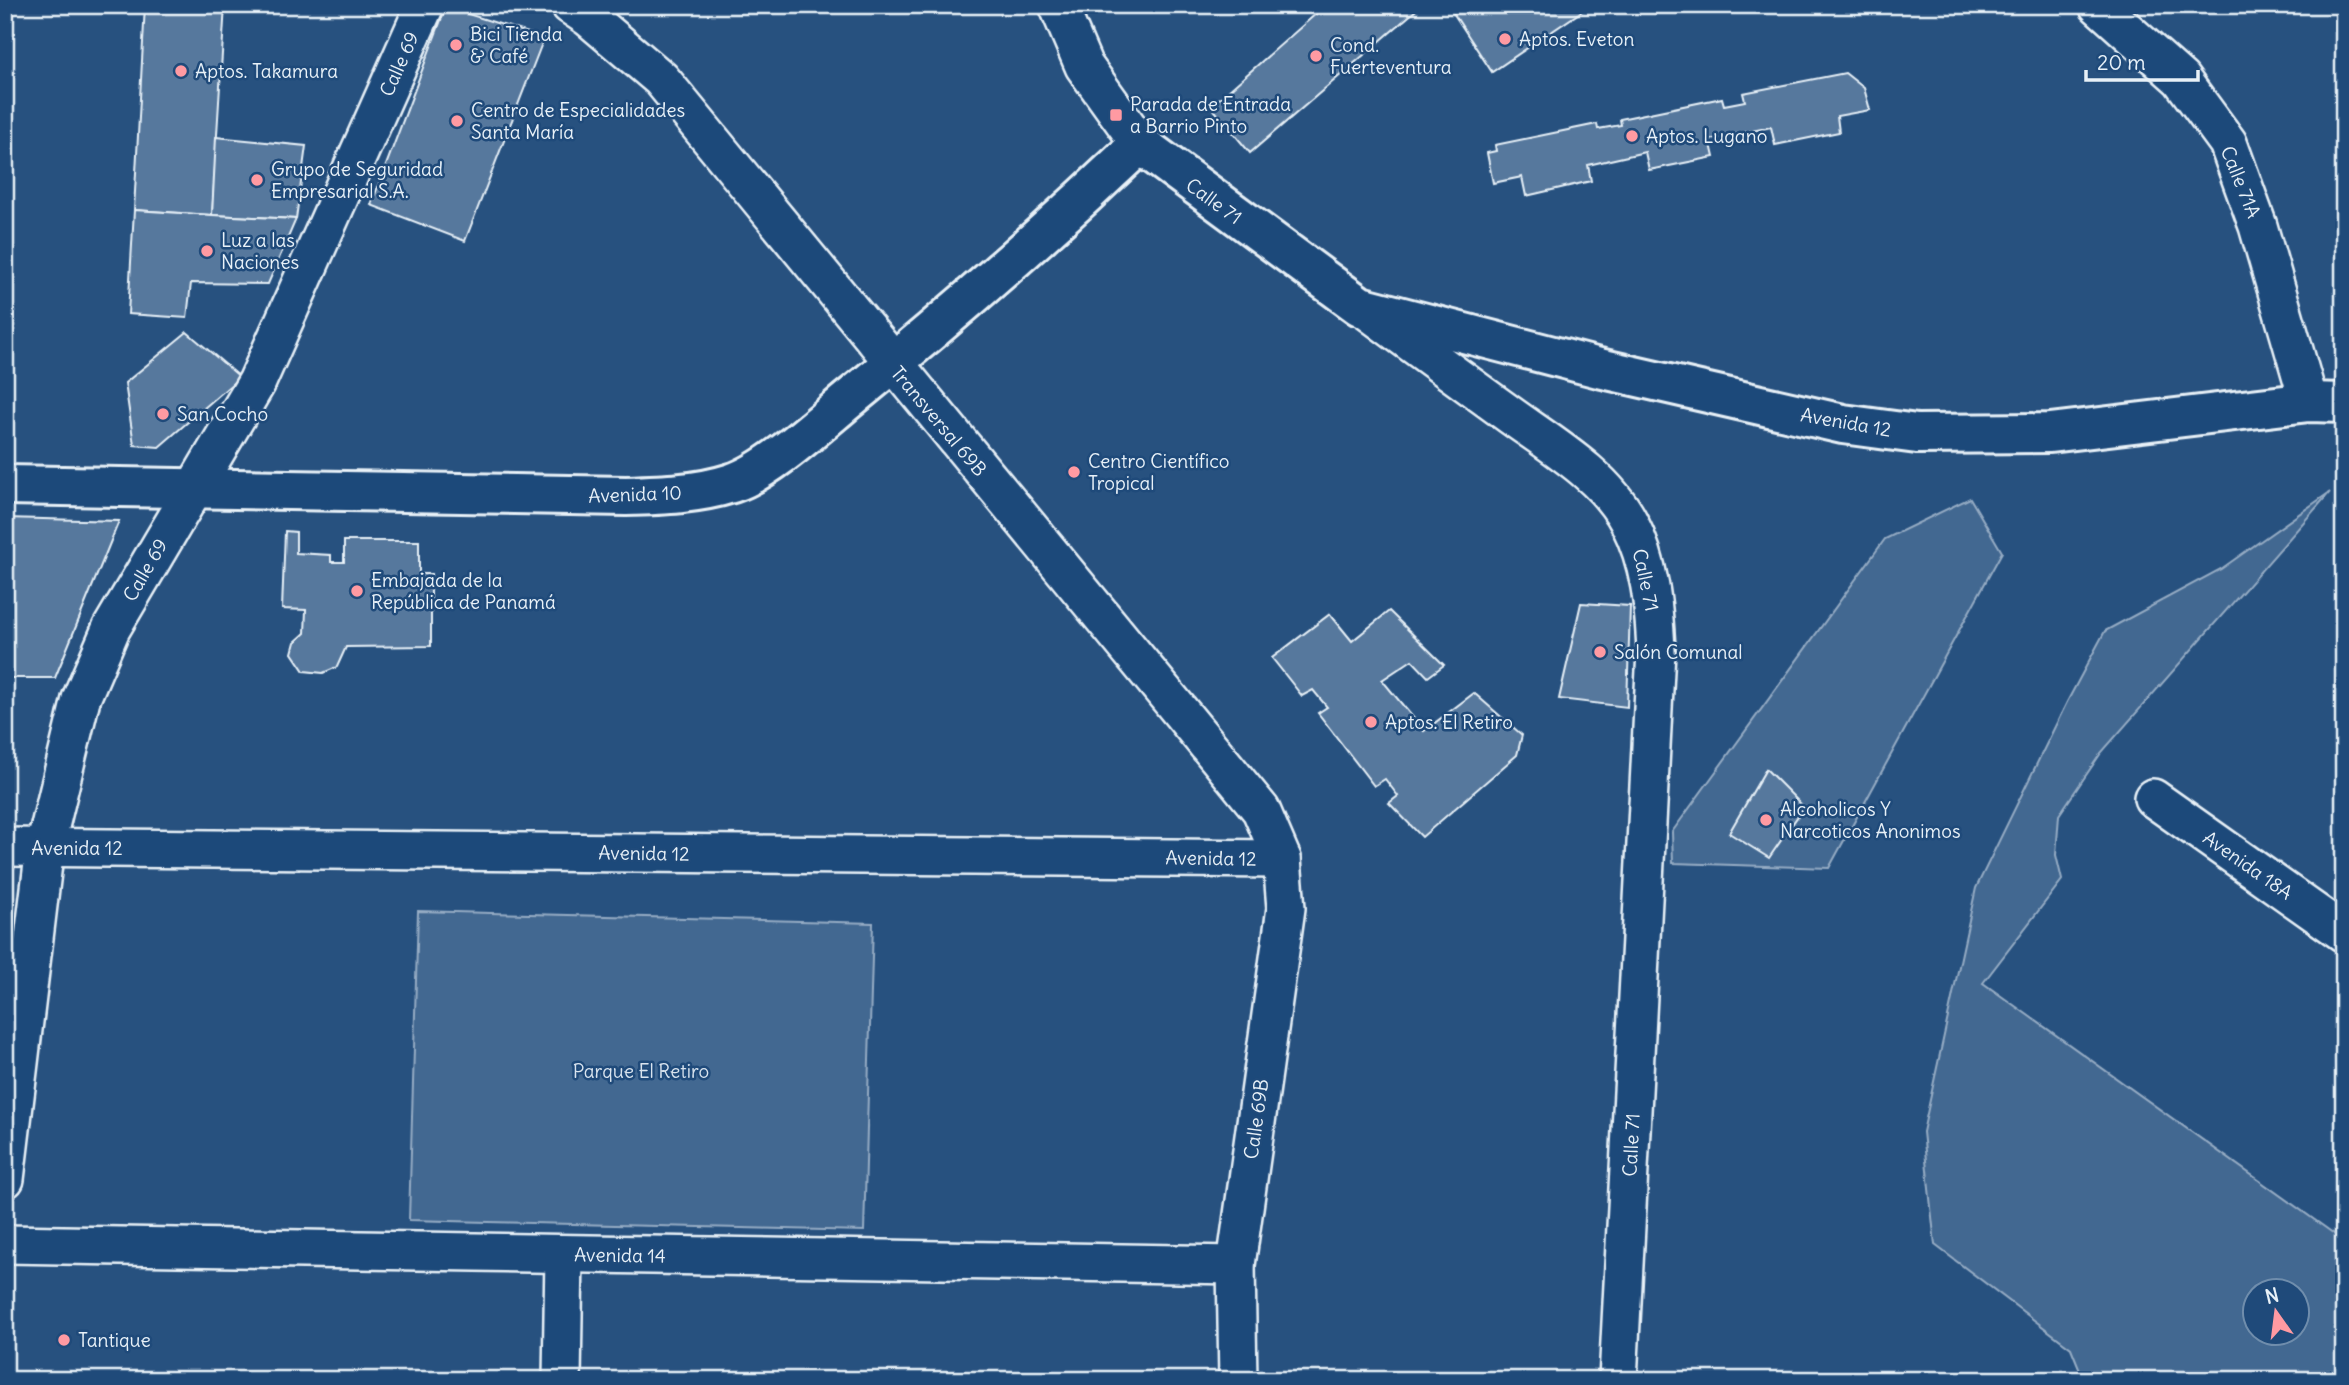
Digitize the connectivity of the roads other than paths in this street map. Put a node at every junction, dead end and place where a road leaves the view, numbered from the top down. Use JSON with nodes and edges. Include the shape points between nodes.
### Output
{"nodes":[{"id":1,"x":425,"y":5,"type":"edge"},
{"id":2,"x":570,"y":5,"type":"edge"},
{"id":3,"x":1058,"y":5,"type":"edge"},
{"id":4,"x":2098,"y":5,"type":"edge"},
{"id":5,"x":1140,"y":144,"type":"junction"},
{"id":6,"x":1360,"y":306,"type":"junction"},
{"id":7,"x":892,"y":365,"type":"junction"},
{"id":8,"x":2326,"y":403,"type":"edge"},
{"id":9,"x":5,"y":485,"type":"edge"},
{"id":10,"x":192,"y":488,"type":"junction"},
{"id":11,"x":2153,"y":798,"type":"dead end"},
{"id":12,"x":5,"y":847,"type":"edge"},
{"id":13,"x":45,"y":847,"type":"junction"},
{"id":14,"x":1282,"y":859,"type":"junction"},
{"id":15,"x":2344,"y":933,"type":"edge"},
{"id":16,"x":5,"y":1179,"type":"edge"},
{"id":17,"x":5,"y":1244,"type":"edge"},
{"id":18,"x":564,"y":1254,"type":"junction"},
{"id":19,"x":1236,"y":1265,"type":"junction"},
{"id":20,"x":562,"y":1380,"type":"edge"},
{"id":21,"x":1238,"y":1380,"type":"edge"},
{"id":22,"x":1618,"y":1380,"type":"edge"}],
"edges":[{"from":1,"to":10,"type":"street","name":"Calle 69","via":[[257,382]]},
{"from":2,"to":7,"type":"street","name":"Transversal 69B","via":[[660,79]]},
{"from":3,"to":5,"type":"street","name":"Calle 71","via":[[1084,66]]},
{"from":4,"to":8,"type":"street","name":"Calle 71A","via":[[2181,79],[2228,143]]},
{"from":5,"to":6,"type":"street","name":"Calle 71"},
{"from":5,"to":7,"type":"street","name":"Avenida 10","via":[[1036,243]]},
{"from":6,"to":8,"type":"street","name":"Avenida 12","via":[[1612,371],[1843,424],[1917,434],[2050,433]]},
{"from":6,"to":22,"type":"street","name":"Calle 71","via":[[1602,487],[1628,519],[1644,556],[1654,606],[1656,651]]},
{"from":7,"to":10,"type":"street","name":"Avenida 10","via":[[788,450],[734,483],[687,493],[626,496]]},
{"from":7,"to":14,"type":"street","name":"Transversal 69B","via":[[1261,810]]},
{"from":9,"to":10,"type":"street","name":"Avenida 10"},
{"from":10,"to":13,"type":"street","name":"Calle 69","via":[[111,629],[81,699]]},
{"from":11,"to":15,"type":"street","name":"Avenida 18A"},
{"from":12,"to":13,"type":"street","name":"Avenida 12"},
{"from":13,"to":14,"type":"street","name":"Avenida 12"},
{"from":13,"to":16,"type":"street","name":"Calle 69"},
{"from":14,"to":19,"type":"street","name":"Calle 69B","via":[[1286,908]]},
{"from":17,"to":18,"type":"street","name":"Avenida 14"},
{"from":18,"to":19,"type":"street","name":"Avenida 14"},
{"from":18,"to":20,"type":"street"},
{"from":19,"to":21,"type":"street","name":"Calle 69B"}]}
